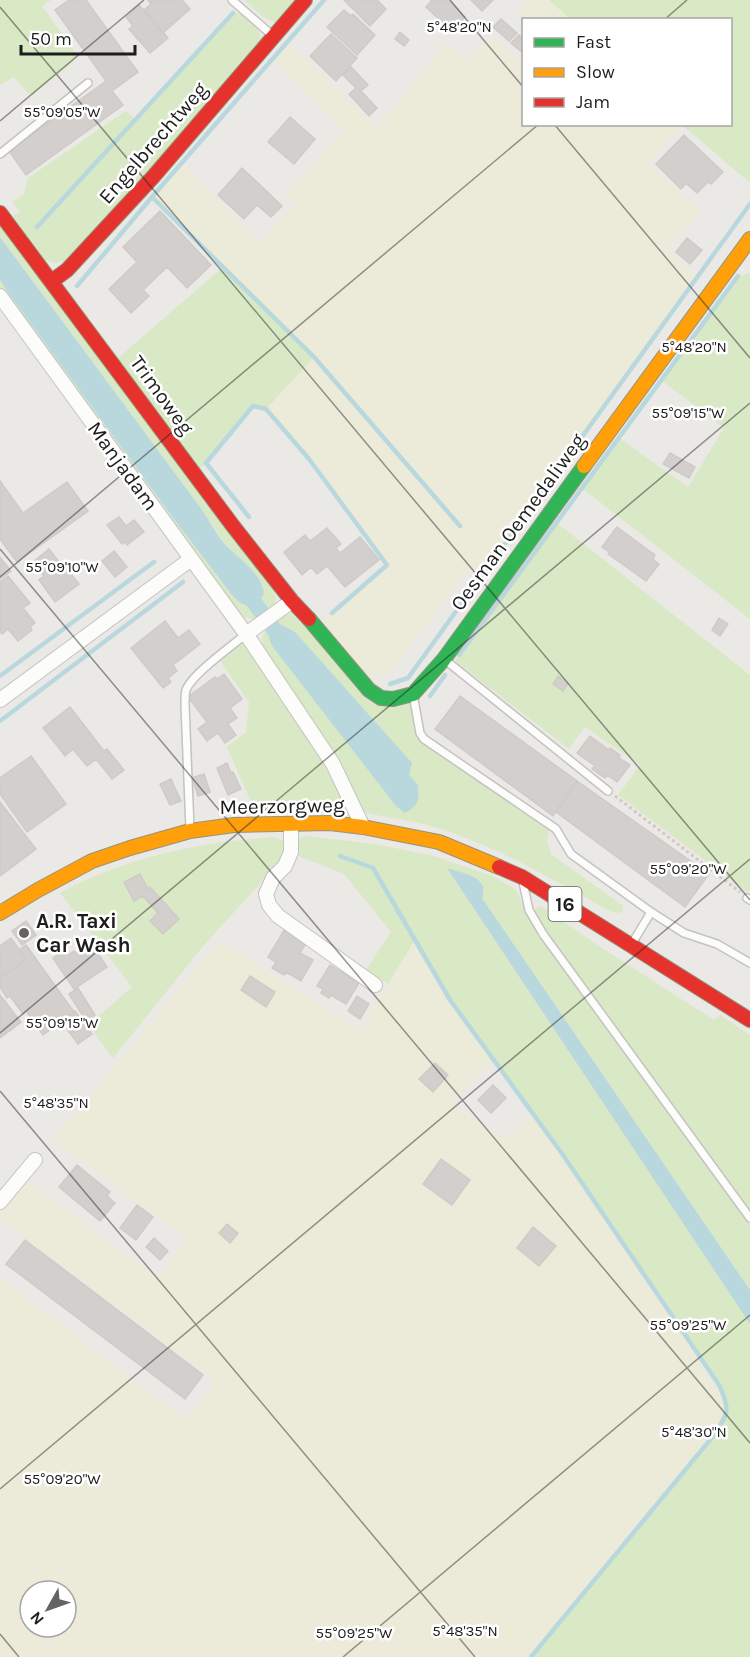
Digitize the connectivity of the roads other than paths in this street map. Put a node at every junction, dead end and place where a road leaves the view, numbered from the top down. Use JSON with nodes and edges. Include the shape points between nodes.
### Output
{"nodes":[{"id":1,"x":232,"y":0,"type":"edge"},
{"id":2,"x":305,"y":0,"type":"edge"},
{"id":3,"x":273,"y":36,"type":"junction"},
{"id":4,"x":88,"y":83,"type":"dead end"},
{"id":5,"x":0,"y":154,"type":"edge"},
{"id":6,"x":0,"y":213,"type":"edge"},
{"id":7,"x":750,"y":239,"type":"edge"},
{"id":8,"x":52,"y":281,"type":"junction"},
{"id":9,"x":0,"y":296,"type":"edge"},
{"id":10,"x":191,"y":559,"type":"junction"},
{"id":11,"x":288,"y":604,"type":"junction"},
{"id":12,"x":250,"y":632,"type":"junction"},
{"id":13,"x":444,"y":659,"type":"junction"},
{"id":14,"x":413,"y":694,"type":"junction"},
{"id":15,"x":0,"y":700,"type":"edge"},
{"id":16,"x":608,"y":792,"type":"road end"},
{"id":17,"x":291,"y":825,"type":"junction"},
{"id":18,"x":363,"y":827,"type":"junction"},
{"id":19,"x":190,"y":831,"type":"junction"},
{"id":20,"x":522,"y":877,"type":"junction"},
{"id":21,"x":651,"y":912,"type":"junction"},
{"id":22,"x":0,"y":913,"type":"edge"},
{"id":23,"x":631,"y":944,"type":"junction"},
{"id":24,"x":750,"y":963,"type":"edge"},
{"id":25,"x":375,"y":986,"type":"dead end"},
{"id":26,"x":750,"y":1020,"type":"edge"},
{"id":27,"x":35,"y":1160,"type":"dead end"},
{"id":28,"x":0,"y":1202,"type":"edge"},
{"id":29,"x":750,"y":1218,"type":"edge"}],
"edges":[{"from":1,"to":3,"type":"lane"},
{"from":2,"to":3,"type":"street","name":"Engelbrechtweg"},
{"from":3,"to":8,"type":"street","name":"Engelbrechtweg","via":[[153,177],[67,270]]},
{"from":4,"to":5,"type":"lane"},
{"from":6,"to":8,"type":"street","name":"Trimoweg"},
{"from":7,"to":13,"type":"street","name":"Oesman Oemedaliweg"},
{"from":8,"to":11,"type":"street","name":"Trimoweg"},
{"from":9,"to":10,"type":"street","name":"Manjadam"},
{"from":10,"to":12,"type":"street","name":"Manjadam"},
{"from":10,"to":15,"type":"street"},
{"from":11,"to":12,"type":"street"},
{"from":11,"to":14,"type":"street","via":[[317,628],[369,690],[381,698]]},
{"from":12,"to":18,"type":"street","name":"Manjadam","via":[[333,764]]},
{"from":12,"to":19,"type":"lane","via":[[197,675],[186,692]]},
{"from":13,"to":14,"type":"street","name":"Oesman Oemedaliweg"},
{"from":13,"to":16,"type":"lane"},
{"from":14,"to":21,"type":"lane","via":[[424,739],[556,830],[571,854]]},
{"from":17,"to":18,"type":"street","name":"Meerzorgweg","number":"16","via":[[330,823]]},
{"from":17,"to":19,"type":"street","name":"Meerzorgweg","number":"16","via":[[234,825]]},
{"from":17,"to":25,"type":"street","via":[[291,852],[266,894],[269,905],[278,916]]},
{"from":18,"to":20,"type":"street","name":"Meerzorgweg","number":"16","via":[[439,842]]},
{"from":19,"to":22,"type":"street","name":"Meerzorgweg","number":"16","via":[[92,861]]},
{"from":20,"to":23,"type":"street","name":"Meerzorgweg","number":"16"},
{"from":20,"to":29,"type":"lane","via":[[529,910],[543,934]]},
{"from":21,"to":23,"type":"lane"},
{"from":21,"to":24,"type":"lane","via":[[684,933],[717,944]]},
{"from":23,"to":26,"type":"street","name":"Meerzorgweg","number":"16"},
{"from":27,"to":28,"type":"street"}]}
